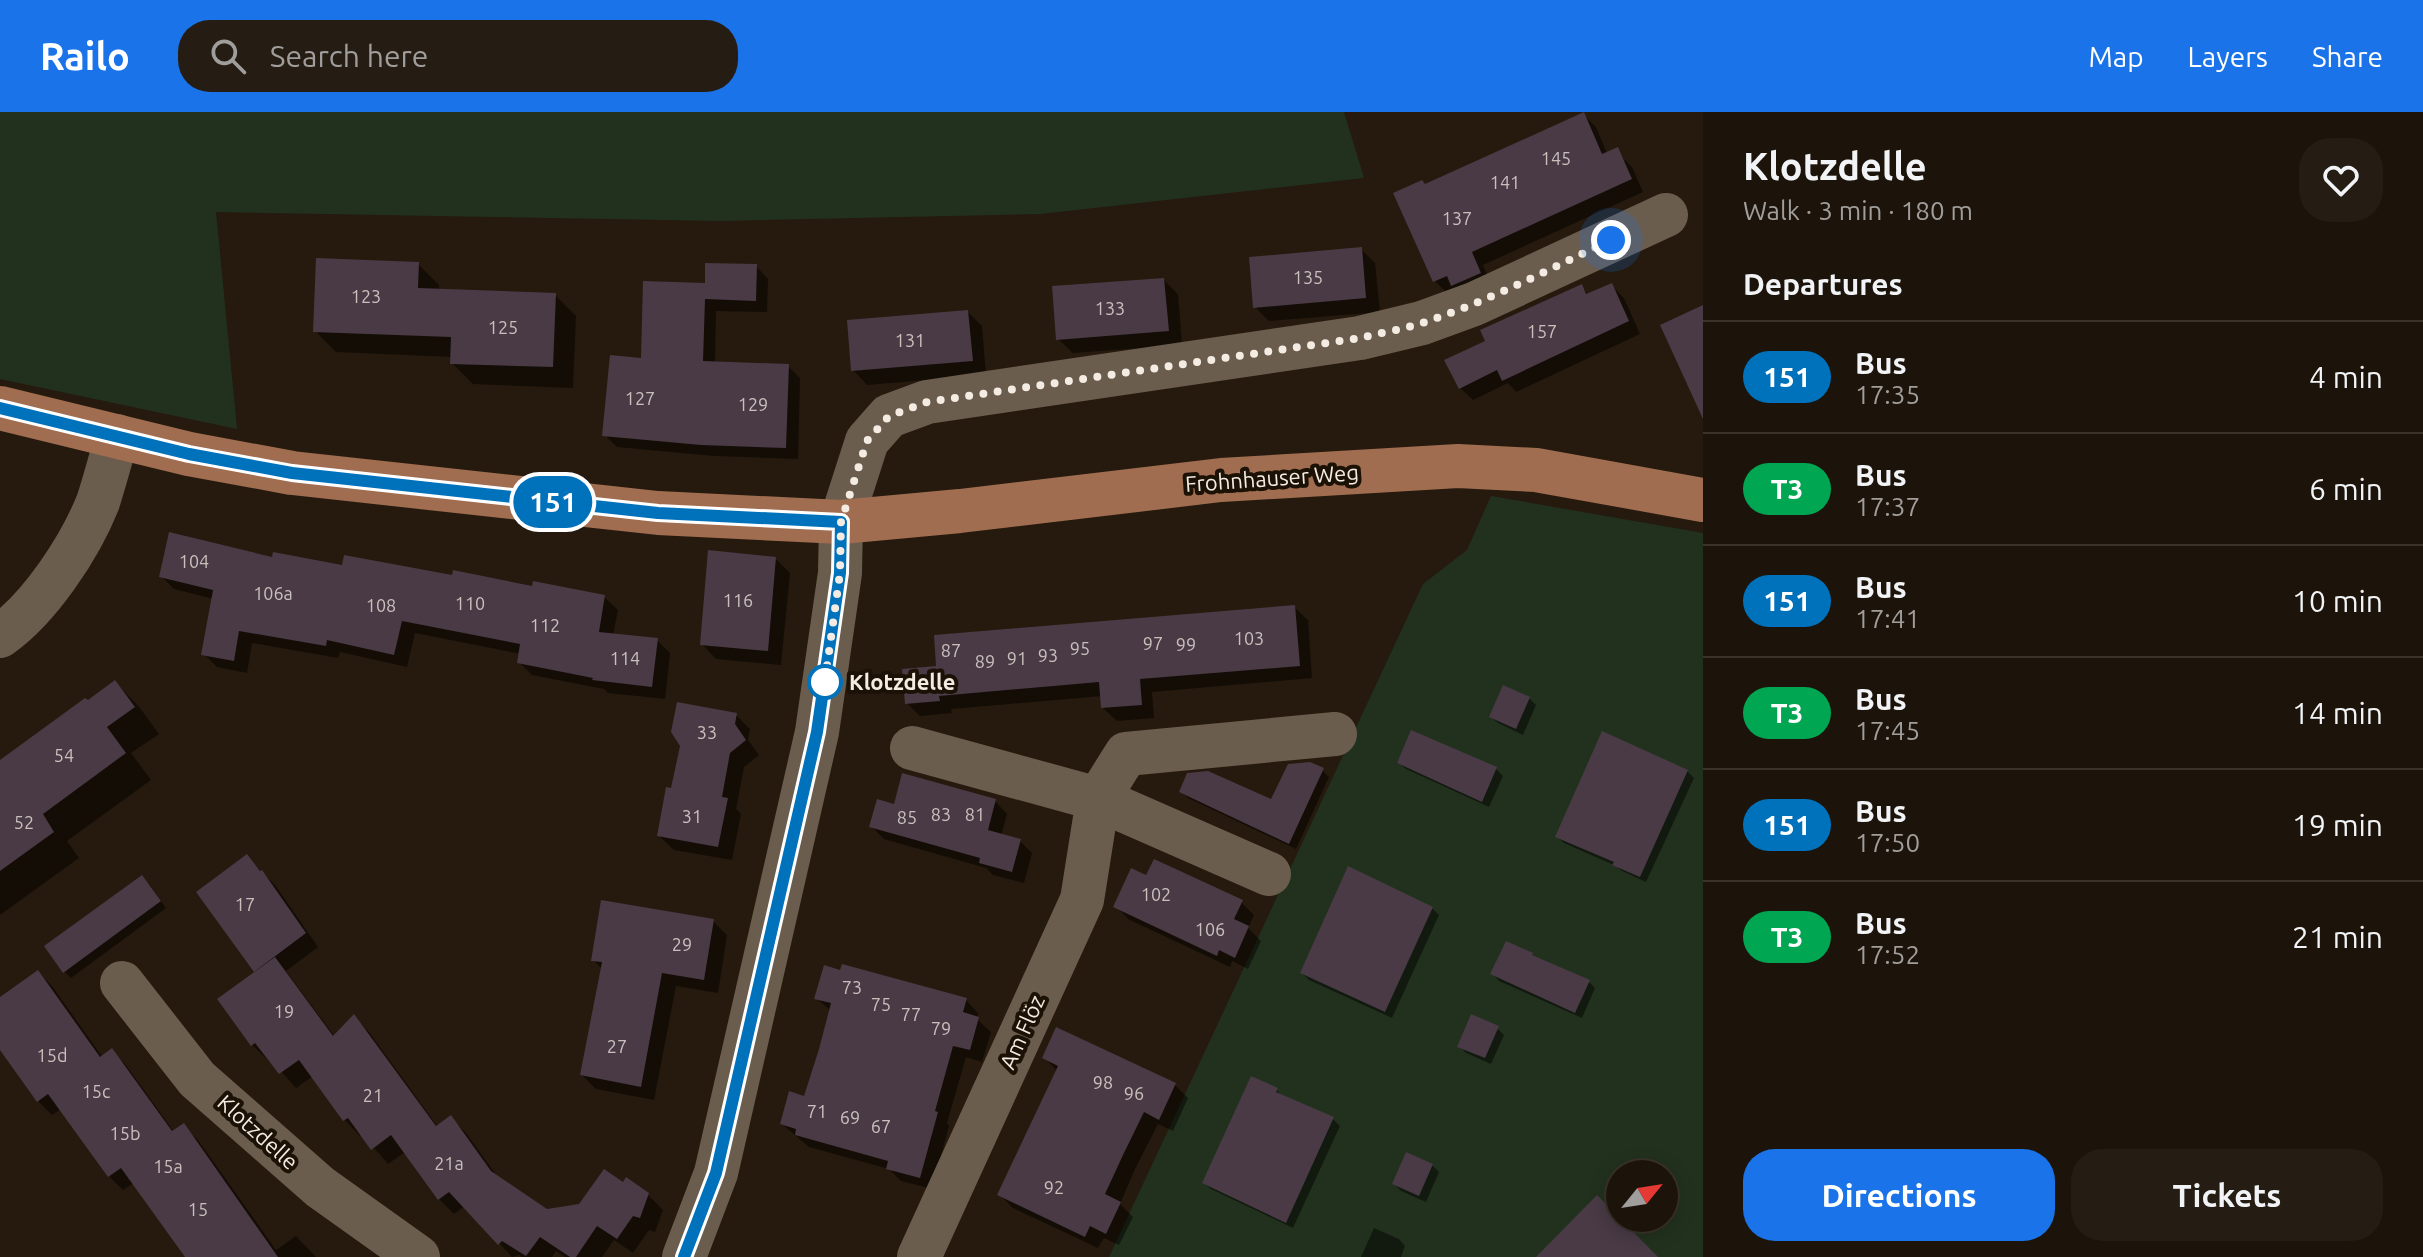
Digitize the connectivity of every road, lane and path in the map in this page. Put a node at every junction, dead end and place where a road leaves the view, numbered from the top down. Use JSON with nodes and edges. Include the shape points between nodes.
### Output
{"nodes":[{"id":1,"x":1666,"y":215,"type":"dead end"},
{"id":2,"x":0,"y":408,"type":"edge"},
{"id":3,"x":117,"y":436,"type":"junction"},
{"id":4,"x":1703,"y":500,"type":"edge"},
{"id":5,"x":841,"y":522,"type":"junction"},
{"id":6,"x":0,"y":636,"type":"edge"},
{"id":7,"x":1335,"y":734,"type":"dead end"},
{"id":8,"x":912,"y":748,"type":"dead end"},
{"id":9,"x":1098,"y":799,"type":"junction"},
{"id":10,"x":1269,"y":874,"type":"dead end"},
{"id":11,"x":122,"y":983,"type":"dead end"},
{"id":12,"x":418,"y":1257,"type":"edge"},
{"id":13,"x":684,"y":1257,"type":"edge"},
{"id":14,"x":919,"y":1257,"type":"edge"}],
"edges":[{"from":1,"to":5,"type":"street","via":[[1422,323],[1360,338],[927,402],[889,416],[867,441]]},
{"from":2,"to":3,"type":"main road","name":"Frohnhauser Weg"},
{"from":3,"to":5,"type":"main road","name":"Frohnhauser Weg","via":[[337,479],[658,513]]},
{"from":3,"to":6,"type":"street","via":[[97,503],[64,567],[17,624]]},
{"from":4,"to":5,"type":"main road","name":"Frohnhauser Weg","via":[[1536,470],[1458,466],[1221,480]]},
{"from":5,"to":13,"type":"street","via":[[840,573],[817,732],[716,1173]]},
{"from":7,"to":9,"type":"street","name":"Am Flöz","via":[[1126,754]]},
{"from":8,"to":9,"type":"street"},
{"from":9,"to":10,"type":"street"},
{"from":9,"to":14,"type":"street","name":"Am Flöz","via":[[1082,900]]},
{"from":11,"to":12,"type":"street","name":"Klotzdelle","via":[[197,1079],[320,1187]]}]}
